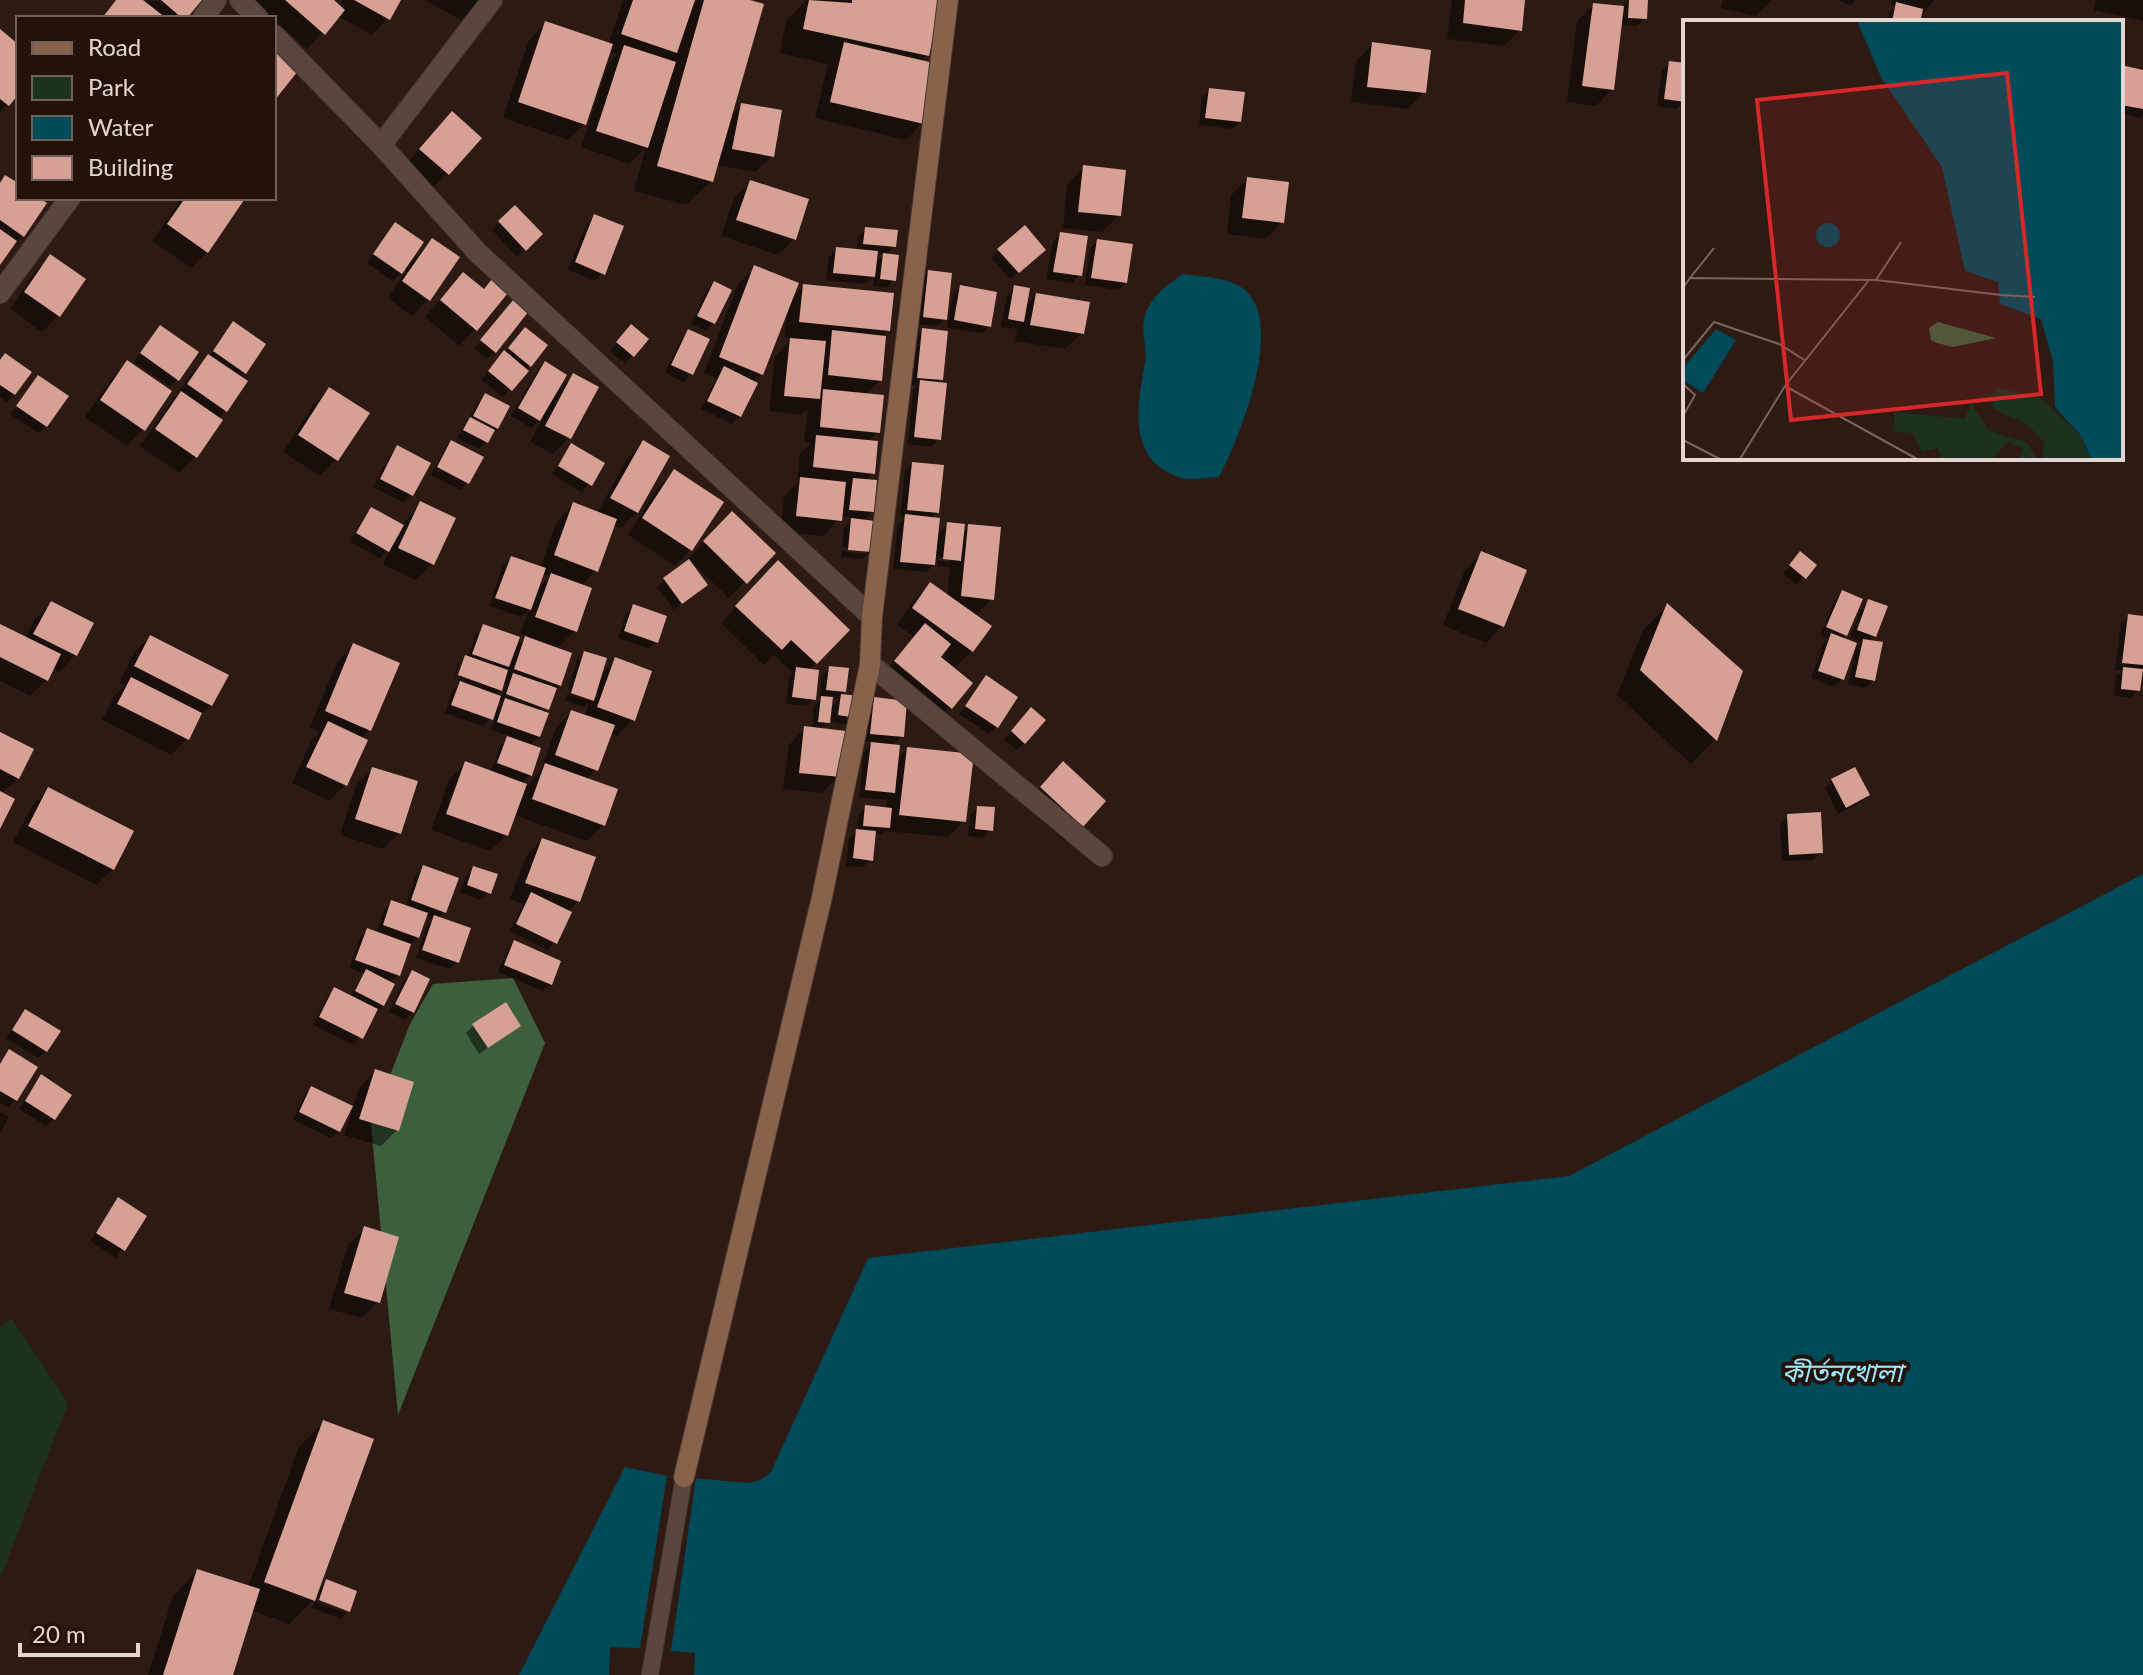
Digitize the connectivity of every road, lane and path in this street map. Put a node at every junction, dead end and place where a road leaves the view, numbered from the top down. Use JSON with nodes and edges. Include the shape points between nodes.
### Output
{"nodes":[{"id":1,"x":240,"y":0,"type":"edge"},
{"id":2,"x":492,"y":0,"type":"edge"},
{"id":3,"x":948,"y":0,"type":"edge"},
{"id":4,"x":256,"y":16,"type":"edge"},
{"id":5,"x":276,"y":37,"type":"edge"},
{"id":6,"x":381,"y":145,"type":"junction"},
{"id":7,"x":69,"y":200,"type":"edge"},
{"id":8,"x":0,"y":293,"type":"edge"},
{"id":9,"x":872,"y":617,"type":"junction"},
{"id":10,"x":870,"y":664,"type":"junction"},
{"id":11,"x":1102,"y":856,"type":"dead end"},
{"id":12,"x":684,"y":1477,"type":"joint"},
{"id":13,"x":650,"y":1675,"type":"edge"}],
"edges":[{"from":1,"to":4,"type":"street"},
{"from":2,"to":6,"type":"street"},
{"from":3,"to":9,"type":"main road"},
{"from":5,"to":6,"type":"street"},
{"from":6,"to":9,"type":"street","via":[[478,253]]},
{"from":7,"to":8,"type":"street"},
{"from":9,"to":10,"type":"main road"},
{"from":10,"to":11,"type":"street"},
{"from":10,"to":12,"type":"main road","via":[[822,897]]},
{"from":12,"to":13,"type":"lane"}]}
